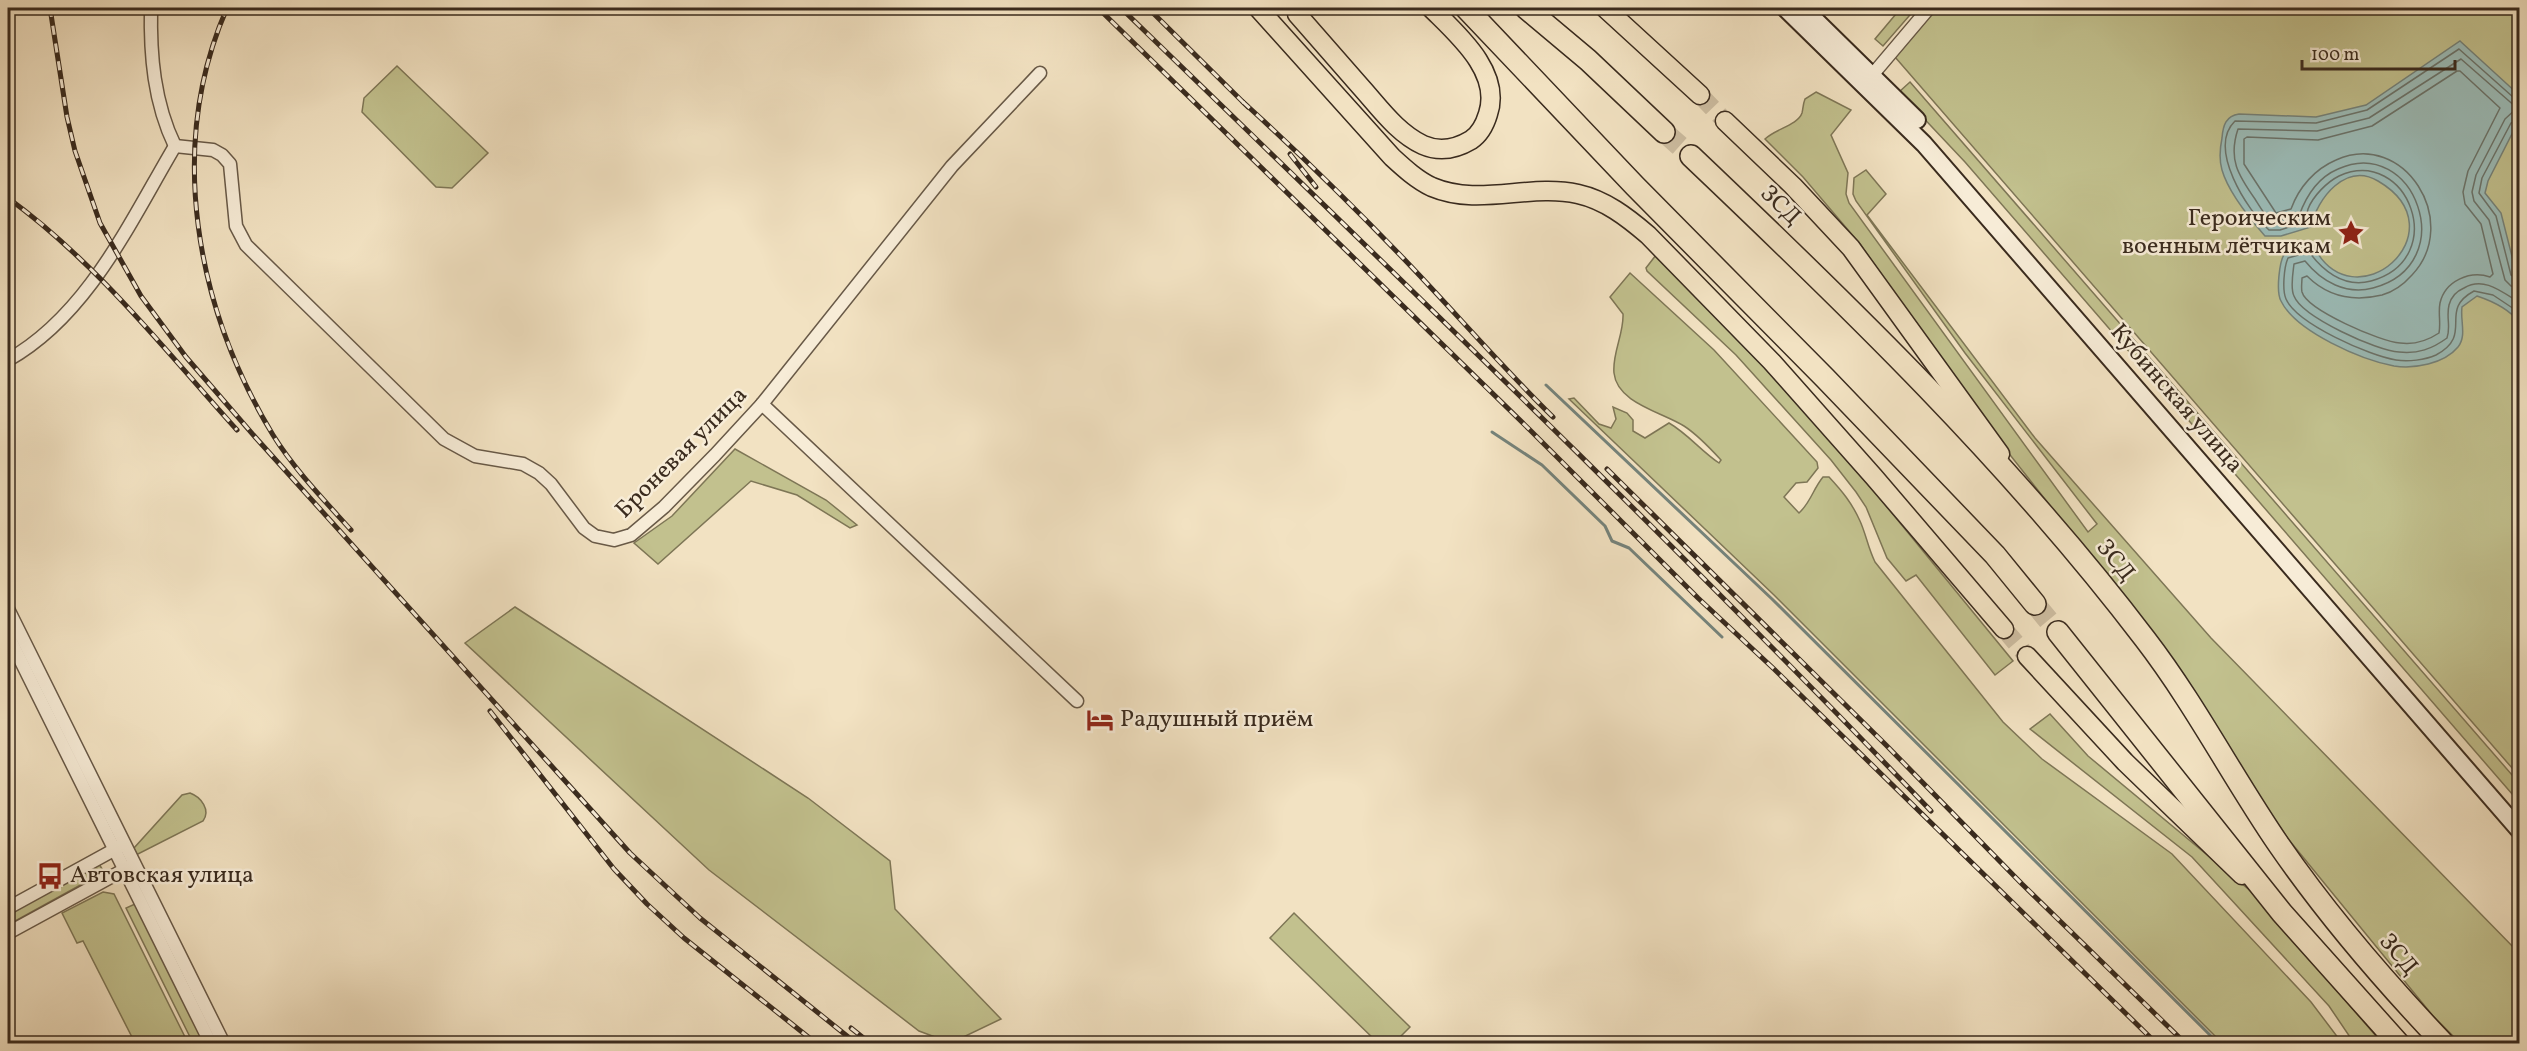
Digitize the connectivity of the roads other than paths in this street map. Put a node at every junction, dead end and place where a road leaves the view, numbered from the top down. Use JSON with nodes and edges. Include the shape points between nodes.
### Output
{"nodes":[{"id":1,"x":151,"y":8,"type":"edge"},
{"id":2,"x":1250,"y":8,"type":"edge"},
{"id":3,"x":1258,"y":8,"type":"edge"},
{"id":4,"x":1431,"y":8,"type":"edge"},
{"id":5,"x":1466,"y":8,"type":"edge"},
{"id":6,"x":1526,"y":8,"type":"edge"},
{"id":7,"x":1605,"y":8,"type":"edge"},
{"id":8,"x":1785,"y":8,"type":"edge"},
{"id":9,"x":1803,"y":8,"type":"edge"},
{"id":10,"x":1929,"y":8,"type":"edge"},
{"id":11,"x":1297,"y":14,"type":"dead end"},
{"id":12,"x":1040,"y":72,"type":"dead end"},
{"id":13,"x":1868,"y":80,"type":"junction"},
{"id":14,"x":1700,"y":95,"type":"tunnel mouth"},
{"id":15,"x":1725,"y":120,"type":"tunnel mouth"},
{"id":16,"x":1664,"y":132,"type":"tunnel mouth"},
{"id":17,"x":1373,"y":136,"type":"junction"},
{"id":18,"x":175,"y":146,"type":"junction"},
{"id":19,"x":1691,"y":156,"type":"tunnel mouth"},
{"id":20,"x":8,"y":360,"type":"edge"},
{"id":21,"x":762,"y":404,"type":"junction"},
{"id":22,"x":2042,"y":512,"type":"junction"},
{"id":23,"x":2035,"y":604,"type":"tunnel mouth"},
{"id":24,"x":8,"y":609,"type":"edge"},
{"id":25,"x":2004,"y":629,"type":"tunnel mouth"},
{"id":26,"x":2058,"y":632,"type":"tunnel mouth"},
{"id":27,"x":8,"y":635,"type":"edge"},
{"id":28,"x":2027,"y":656,"type":"tunnel mouth"},
{"id":29,"x":1077,"y":701,"type":"dead end"},
{"id":30,"x":2520,"y":814,"type":"edge"},
{"id":31,"x":2520,"y":831,"type":"edge"},
{"id":32,"x":119,"y":847,"type":"junction"},
{"id":33,"x":130,"y":867,"type":"junction"},
{"id":34,"x":8,"y":908,"type":"edge"},
{"id":35,"x":2282,"y":913,"type":"junction"},
{"id":36,"x":8,"y":933,"type":"edge"},
{"id":37,"x":212,"y":1044,"type":"edge"},
{"id":38,"x":224,"y":1044,"type":"edge"},
{"id":39,"x":2399,"y":1044,"type":"edge"},
{"id":40,"x":2444,"y":1044,"type":"edge"}],
"edges":[{"from":1,"to":18,"type":"street","via":[[158,102]]},
{"from":2,"to":17,"type":"main road"},
{"from":3,"to":17,"type":"main road"},
{"from":4,"to":11,"type":"main road","via":[[1472,53],[1490,88],[1485,124],[1475,138],[1449,149],[1424,146],[1402,131]]},
{"from":5,"to":23,"type":"highway","via":[[1988,547]]},
{"from":6,"to":16,"type":"highway"},
{"from":7,"to":14,"type":"main road"},
{"from":8,"to":13,"type":"main road","name":"Кубинская улица"},
{"from":9,"to":13,"type":"main road","name":"Кубинская улица"},
{"from":10,"to":13,"type":"street"},
{"from":12,"to":21,"type":"street","name":"Броневая улица","via":[[952,166]]},
{"from":13,"to":30,"type":"main road","name":"Кубинская улица","via":[[1932,136]]},
{"from":13,"to":31,"type":"main road","name":"Кубинская улица"},
{"from":15,"to":22,"type":"main road","via":[[1851,248]]},
{"from":17,"to":25,"type":"main road","via":[[1409,173],[1452,193],[1569,192],[1604,203],[1627,217],[1672,257],[1772,362]]},
{"from":18,"to":20,"type":"street","via":[[82,294],[45,334]]},
{"from":18,"to":21,"type":"street","name":"Броневая улица","via":[[213,150],[222,155],[230,164],[236,226],[246,245],[422,418],[455,447],[475,456],[523,464],[538,473],[595,536],[621,539],[640,528]]},
{"from":19,"to":22,"type":"highway","name":"ЗСД","via":[[1941,401]]},
{"from":21,"to":29,"type":"street"},
{"from":22,"to":40,"type":"highway","name":"ЗСД","via":[[2146,641],[2281,848],[2340,926]]},
{"from":24,"to":32,"type":"street"},
{"from":26,"to":35,"type":"highway"},
{"from":27,"to":32,"type":"street"},
{"from":28,"to":35,"type":"main road","via":[[2125,762]]},
{"from":32,"to":33,"type":"street"},
{"from":32,"to":34,"type":"street"},
{"from":33,"to":36,"type":"street"},
{"from":33,"to":37,"type":"street"},
{"from":33,"to":38,"type":"street"},
{"from":35,"to":39,"type":"highway"}]}
